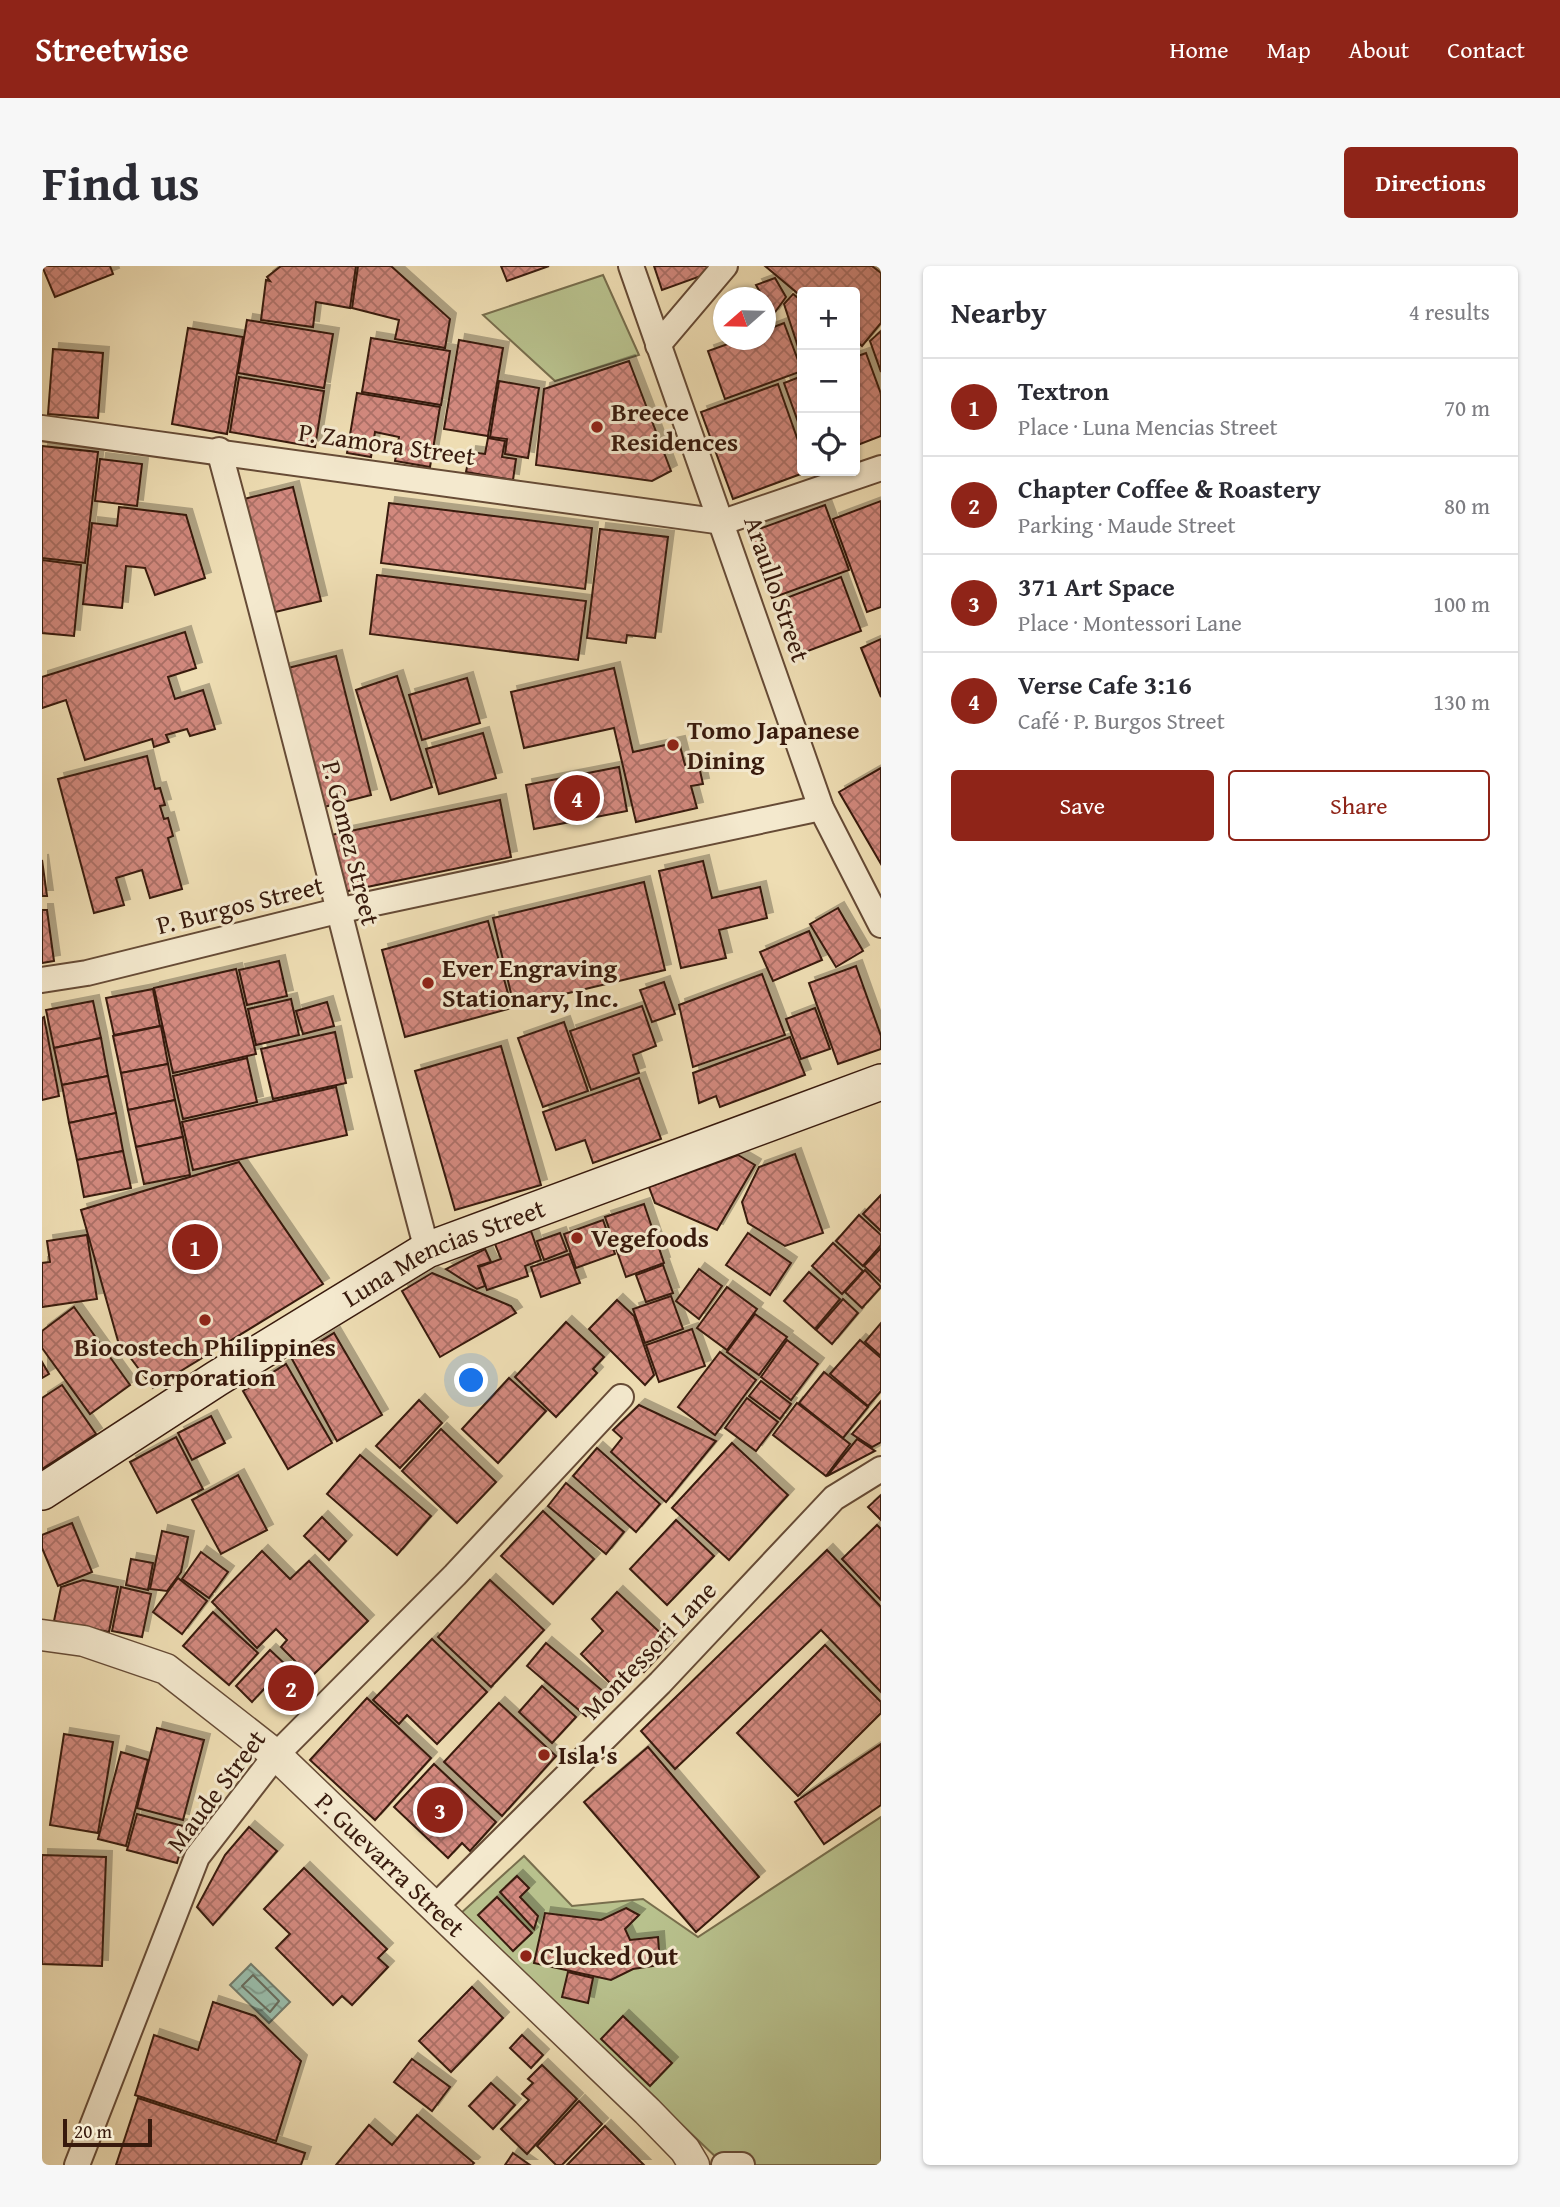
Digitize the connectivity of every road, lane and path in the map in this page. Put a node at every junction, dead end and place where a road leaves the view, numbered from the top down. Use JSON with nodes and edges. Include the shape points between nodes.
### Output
{"nodes":[{"id":1,"x":631,"y":266,"type":"edge"},
{"id":2,"x":725,"y":266,"type":"edge"},
{"id":3,"x":658,"y":345,"type":"junction"},
{"id":4,"x":42,"y":428,"type":"edge"},
{"id":5,"x":219,"y":450,"type":"junction"},
{"id":6,"x":881,"y":468,"type":"edge"},
{"id":7,"x":723,"y":522,"type":"junction"},
{"id":8,"x":821,"y":808,"type":"junction"},
{"id":9,"x":337,"y":911,"type":"junction"},
{"id":10,"x":881,"y":925,"type":"edge"},
{"id":11,"x":42,"y":980,"type":"edge"},
{"id":12,"x":881,"y":1082,"type":"edge"},
{"id":13,"x":427,"y":1250,"type":"junction"},
{"id":14,"x":621,"y":1397,"type":"dead end"},
{"id":15,"x":881,"y":1469,"type":"edge"},
{"id":16,"x":42,"y":1492,"type":"edge"},
{"id":17,"x":42,"y":1635,"type":"edge"},
{"id":18,"x":276,"y":1755,"type":"junction"},
{"id":19,"x":434,"y":1908,"type":"junction"},
{"id":20,"x":76,"y":2165,"type":"edge"},
{"id":21,"x":694,"y":2165,"type":"edge"},
{"id":22,"x":724,"y":2165,"type":"edge"},
{"id":23,"x":742,"y":2165,"type":"edge"}],
"edges":[{"from":1,"to":3,"type":"street","name":"Araullo Street"},
{"from":2,"to":3,"type":"street"},
{"from":3,"to":7,"type":"street","name":"Araullo Street"},
{"from":4,"to":5,"type":"street","name":"P. Zamora Street"},
{"from":5,"to":7,"type":"street","name":"P. Zamora Street"},
{"from":5,"to":9,"type":"street","name":"P. Gomez Street","via":[[276,652]]},
{"from":6,"to":7,"type":"street"},
{"from":7,"to":8,"type":"street","name":"Araullo Street"},
{"from":8,"to":9,"type":"street","name":"P. Burgos Street"},
{"from":8,"to":10,"type":"street","name":"Araullo Street"},
{"from":9,"to":11,"type":"street","name":"P. Burgos Street"},
{"from":9,"to":13,"type":"street","name":"P. Gomez Street"},
{"from":12,"to":13,"type":"main road","name":"Luna Mencias Street"},
{"from":13,"to":16,"type":"main road","name":"Luna Mencias Street"},
{"from":14,"to":18,"type":"street","name":"Maude Street"},
{"from":15,"to":19,"type":"street","name":"Montessori Lane","via":[[834,1497],[660,1683]]},
{"from":17,"to":18,"type":"street","name":"P. Guevarra Street","via":[[84,1642],[166,1669]]},
{"from":18,"to":19,"type":"street","name":"P. Guevarra Street"},
{"from":18,"to":20,"type":"street","name":"Maude Street","via":[[197,1857]]},
{"from":19,"to":21,"type":"street","name":"P. Guevarra Street","via":[[646,2111]]},
{"from":22,"to":23,"type":"street"}]}
